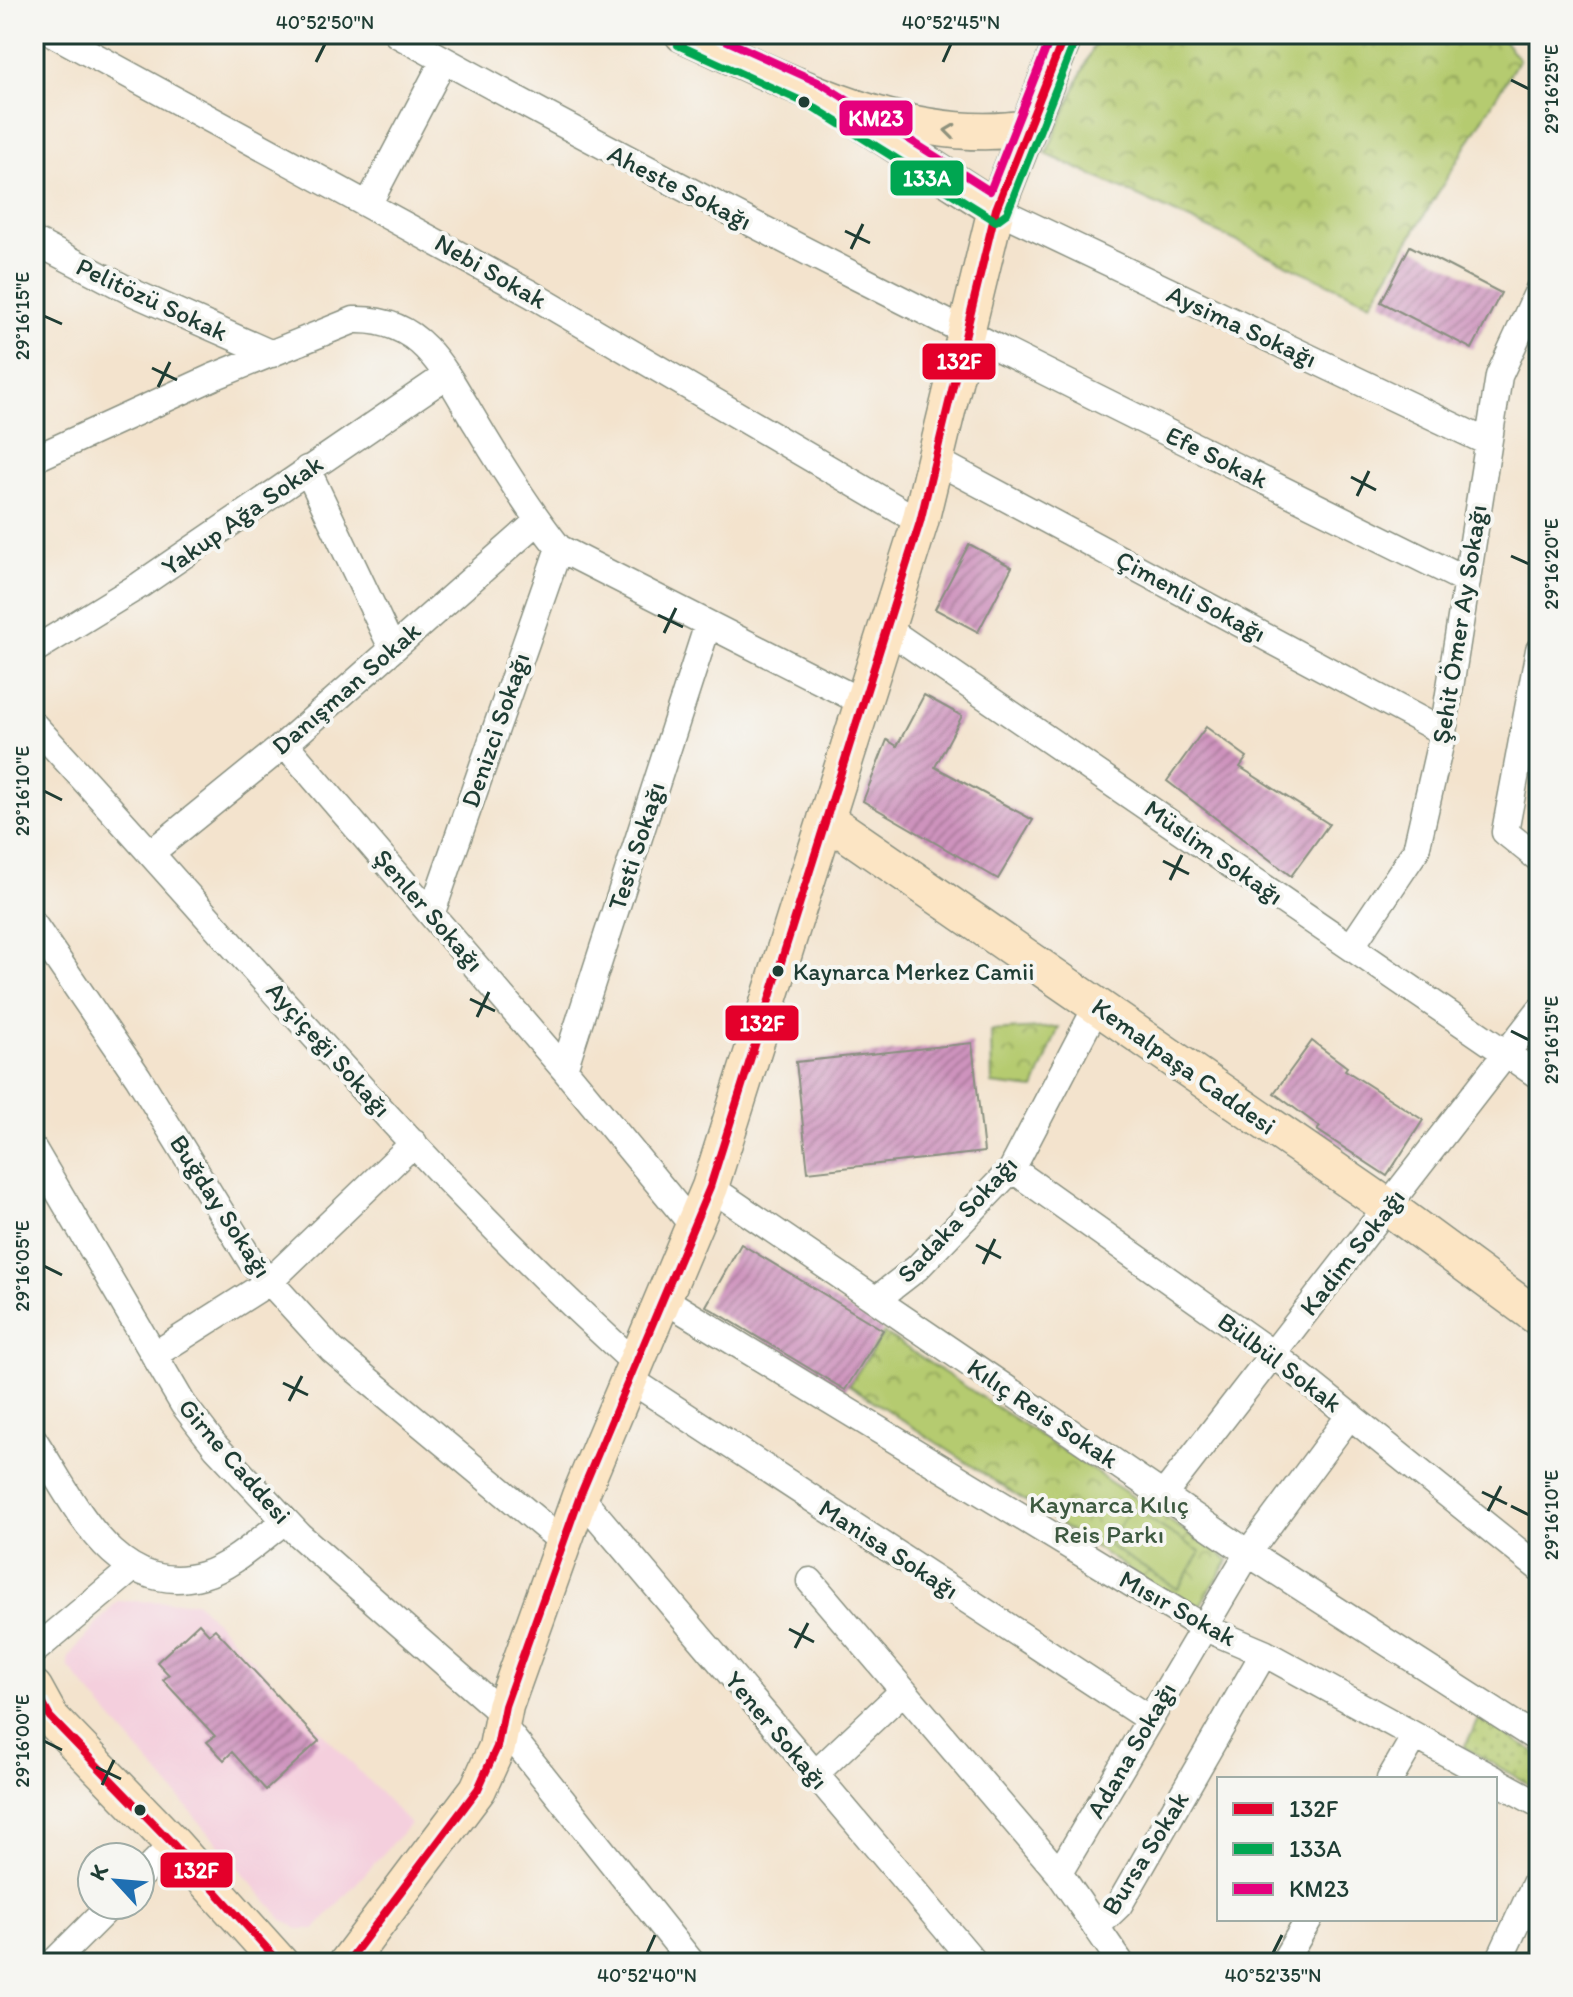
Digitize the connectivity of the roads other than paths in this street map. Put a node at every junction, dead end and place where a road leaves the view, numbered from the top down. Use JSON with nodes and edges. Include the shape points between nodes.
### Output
{"nodes":[{"id":1,"x":54,"y":34,"type":"edge"},
{"id":2,"x":397,"y":34,"type":"edge"},
{"id":3,"x":683,"y":34,"type":"edge"},
{"id":4,"x":1065,"y":34,"type":"edge"},
{"id":5,"x":444,"y":60,"type":"junction"},
{"id":6,"x":816,"y":94,"type":"junction"},
{"id":7,"x":1028,"y":128,"type":"junction"},
{"id":8,"x":369,"y":203,"type":"junction"},
{"id":9,"x":996,"y":209,"type":"junction"},
{"id":10,"x":34,"y":241,"type":"edge"},
{"id":11,"x":1539,"y":289,"type":"edge"},
{"id":12,"x":966,"y":333,"type":"junction"},
{"id":13,"x":272,"y":354,"type":"junction"},
{"id":14,"x":447,"y":375,"type":"junction"},
{"id":15,"x":1487,"y":442,"type":"junction"},
{"id":16,"x":34,"y":459,"type":"edge"},
{"id":17,"x":937,"y":461,"type":"junction"},
{"id":18,"x":307,"y":469,"type":"junction"},
{"id":19,"x":538,"y":521,"type":"junction"},
{"id":20,"x":920,"y":522,"type":"junction"},
{"id":21,"x":559,"y":548,"type":"junction"},
{"id":22,"x":1467,"y":581,"type":"junction"},
{"id":23,"x":708,"y":624,"type":"junction"},
{"id":24,"x":887,"y":629,"type":"junction"},
{"id":25,"x":392,"y":648,"type":"junction"},
{"id":26,"x":34,"y":650,"type":"edge"},
{"id":27,"x":1539,"y":650,"type":"edge"},
{"id":28,"x":862,"y":702,"type":"junction"},
{"id":29,"x":34,"y":725,"type":"edge"},
{"id":30,"x":1443,"y":732,"type":"junction"},
{"id":31,"x":285,"y":744,"type":"junction"},
{"id":32,"x":826,"y":819,"type":"junction"},
{"id":33,"x":152,"y":852,"type":"junction"},
{"id":34,"x":1539,"y":859,"type":"edge"},
{"id":35,"x":432,"y":912,"type":"junction"},
{"id":36,"x":34,"y":925,"type":"edge"},
{"id":37,"x":1351,"y":947,"type":"junction"},
{"id":38,"x":1097,"y":1006,"type":"junction"},
{"id":39,"x":1539,"y":1011,"type":"edge"},
{"id":40,"x":1506,"y":1053,"type":"junction"},
{"id":41,"x":564,"y":1069,"type":"junction"},
{"id":42,"x":1539,"y":1076,"type":"edge"},
{"id":43,"x":414,"y":1143,"type":"junction"},
{"id":44,"x":34,"y":1150,"type":"edge"},
{"id":45,"x":1012,"y":1169,"type":"junction"},
{"id":46,"x":710,"y":1187,"type":"junction"},
{"id":47,"x":1388,"y":1207,"type":"junction"},
{"id":48,"x":694,"y":1227,"type":"junction"},
{"id":49,"x":269,"y":1282,"type":"junction"},
{"id":50,"x":877,"y":1299,"type":"junction"},
{"id":51,"x":665,"y":1300,"type":"junction"},
{"id":52,"x":1539,"y":1318,"type":"edge"},
{"id":53,"x":1273,"y":1354,"type":"junction"},
{"id":54,"x":154,"y":1355,"type":"junction"},
{"id":55,"x":632,"y":1371,"type":"junction"},
{"id":56,"x":1350,"y":1415,"type":"junction"},
{"id":57,"x":34,"y":1440,"type":"edge"},
{"id":58,"x":1165,"y":1493,"type":"junction"},
{"id":59,"x":580,"y":1496,"type":"junction"},
{"id":60,"x":285,"y":1521,"type":"junction"},
{"id":61,"x":563,"y":1542,"type":"junction"},
{"id":62,"x":1248,"y":1553,"type":"junction"},
{"id":63,"x":133,"y":1568,"type":"junction"},
{"id":64,"x":1539,"y":1568,"type":"edge"},
{"id":65,"x":810,"y":1581,"type":"dead end"},
{"id":66,"x":1203,"y":1627,"type":"junction"},
{"id":67,"x":34,"y":1651,"type":"edge"},
{"id":68,"x":1264,"y":1653,"type":"junction"},
{"id":69,"x":901,"y":1693,"type":"junction"},
{"id":70,"x":38,"y":1713,"type":"edge"},
{"id":71,"x":1149,"y":1719,"type":"junction"},
{"id":72,"x":504,"y":1721,"type":"junction"},
{"id":73,"x":1415,"y":1736,"type":"junction"},
{"id":74,"x":1539,"y":1740,"type":"edge"},
{"id":75,"x":815,"y":1774,"type":"junction"},
{"id":76,"x":1391,"y":1777,"type":"edge"},
{"id":77,"x":1490,"y":1777,"type":"edge"},
{"id":78,"x":1497,"y":1781,"type":"edge"},
{"id":79,"x":1539,"y":1804,"type":"edge"},
{"id":80,"x":173,"y":1844,"type":"junction"},
{"id":81,"x":156,"y":1861,"type":"edge"},
{"id":82,"x":1059,"y":1873,"type":"junction"},
{"id":83,"x":1539,"y":1875,"type":"edge"},
{"id":84,"x":95,"y":1921,"type":"edge"},
{"id":85,"x":1308,"y":1921,"type":"edge"},
{"id":86,"x":1096,"y":1927,"type":"junction"},
{"id":87,"x":53,"y":1963,"type":"edge"},
{"id":88,"x":280,"y":1963,"type":"edge"},
{"id":89,"x":347,"y":1963,"type":"edge"},
{"id":90,"x":692,"y":1963,"type":"edge"},
{"id":91,"x":975,"y":1963,"type":"edge"},
{"id":92,"x":1121,"y":1963,"type":"edge"},
{"id":93,"x":1283,"y":1963,"type":"edge"},
{"id":94,"x":1498,"y":1963,"type":"edge"}],
"edges":[{"from":1,"to":8,"type":"street","name":"Nebi Sokak"},
{"from":2,"to":5,"type":"street","name":"Aheste Sokağı"},
{"from":3,"to":6,"type":"street"},
{"from":4,"to":7,"type":"street"},
{"from":5,"to":8,"type":"street"},
{"from":5,"to":12,"type":"street","name":"Aheste Sokağı","via":[[609,151]]},
{"from":7,"to":6,"type":"street","one_way":true,"via":[[953,133]]},
{"from":6,"to":9,"type":"street"},
{"from":7,"to":9,"type":"street"},
{"from":8,"to":20,"type":"street","name":"Nebi Sokak"},
{"from":9,"to":12,"type":"street"},
{"from":9,"to":15,"type":"street","name":"Aysima Sokağı"},
{"from":10,"to":13,"type":"street","name":"Pelitözü Sokak","via":[[134,293]]},
{"from":11,"to":15,"type":"street","name":"Şehit Ömer Ay Sokağı","via":[[1499,376]]},
{"from":12,"to":17,"type":"street"},
{"from":12,"to":22,"type":"street","name":"Efe Sokak"},
{"from":13,"to":14,"type":"street","via":[[354,320],[376,319],[425,347]]},
{"from":13,"to":16,"type":"street"},
{"from":14,"to":18,"type":"street","name":"Yakup Ağa Sokak"},
{"from":14,"to":19,"type":"street"},
{"from":15,"to":22,"type":"street","name":"Şehit Ömer Ay Sokağı"},
{"from":17,"to":20,"type":"street"},
{"from":17,"to":30,"type":"street","name":"Çimenli Sokağı"},
{"from":18,"to":25,"type":"street"},
{"from":18,"to":26,"type":"street","name":"Yakup Ağa Sokak","via":[[140,585]]},
{"from":19,"to":21,"type":"street"},
{"from":19,"to":25,"type":"street","name":"Danışman Sokak"},
{"from":20,"to":24,"type":"street"},
{"from":21,"to":23,"type":"street"},
{"from":21,"to":35,"type":"street","name":"Denizci Sokağı"},
{"from":22,"to":30,"type":"street","name":"Şehit Ömer Ay Sokağı"},
{"from":23,"to":28,"type":"street"},
{"from":23,"to":41,"type":"street","name":"Testi Sokağı"},
{"from":24,"to":28,"type":"street"},
{"from":24,"to":37,"type":"street","name":"Müslim Sokağı"},
{"from":25,"to":31,"type":"street","name":"Danışman Sokak"},
{"from":27,"to":34,"type":"street","via":[[1505,832]]},
{"from":28,"to":32,"type":"street"},
{"from":29,"to":33,"type":"street","name":"Ayçiçeği Sokağı"},
{"from":30,"to":37,"type":"street","name":"Şehit Ömer Ay Sokağı","via":[[1416,850]]},
{"from":31,"to":33,"type":"street","name":"Danışman Sokak"},
{"from":31,"to":35,"type":"street","name":"Şenler Sokağı"},
{"from":32,"to":38,"type":"street","name":"Kemalpaşa Caddesi"},
{"from":32,"to":46,"type":"street"},
{"from":33,"to":43,"type":"street","name":"Ayçiçeği Sokağı"},
{"from":35,"to":41,"type":"street","name":"Şenler Sokağı"},
{"from":36,"to":49,"type":"street","name":"Buğday Sokağı"},
{"from":37,"to":40,"type":"street","name":"Müslim Sokağı"},
{"from":38,"to":45,"type":"street","name":"Sadaka Sokağı"},
{"from":38,"to":47,"type":"street","name":"Kemalpaşa Caddesi"},
{"from":39,"to":40,"type":"street","name":"Kadim Sokağı"},
{"from":40,"to":42,"type":"street","name":"Müslim Sokağı"},
{"from":40,"to":47,"type":"street","name":"Kadim Sokağı"},
{"from":41,"to":48,"type":"street","name":"Şenler Sokağı"},
{"from":43,"to":49,"type":"street"},
{"from":43,"to":55,"type":"street","name":"Ayçiçeği Sokağı"},
{"from":44,"to":54,"type":"street","name":"Girne Caddesi"},
{"from":45,"to":50,"type":"street","name":"Sadaka Sokağı","via":[[917,1268]]},
{"from":45,"to":53,"type":"street","name":"Bülbül Sokak"},
{"from":46,"to":48,"type":"street"},
{"from":46,"to":50,"type":"street","name":"Kılıç Reis Sokak"},
{"from":47,"to":52,"type":"street","name":"Kemalpaşa Caddesi"},
{"from":47,"to":53,"type":"street","name":"Kadim Sokağı"},
{"from":48,"to":51,"type":"street"},
{"from":49,"to":54,"type":"street"},
{"from":49,"to":61,"type":"street","name":"Buğday Sokağı","via":[[332,1350]]},
{"from":50,"to":58,"type":"street","name":"Kılıç Reis Sokak"},
{"from":51,"to":55,"type":"street"},
{"from":51,"to":66,"type":"street","name":"Mısır Sokak"},
{"from":53,"to":56,"type":"street","name":"Bülbül Sokak"},
{"from":53,"to":58,"type":"street","name":"Kadim Sokağı"},
{"from":54,"to":60,"type":"street","name":"Girne Caddesi","via":[[208,1436]]},
{"from":55,"to":59,"type":"street"},
{"from":55,"to":71,"type":"street","name":"Manisa Sokağı"},
{"from":56,"to":62,"type":"street","name":"Adana Sokağı"},
{"from":56,"to":64,"type":"street","name":"Bülbül Sokak"},
{"from":57,"to":63,"type":"street","via":[[99,1540]]},
{"from":58,"to":62,"type":"street","name":"Kılıç Reis Sokak"},
{"from":59,"to":61,"type":"street"},
{"from":59,"to":75,"type":"street","name":"Yener Sokağı"},
{"from":60,"to":63,"type":"street","via":[[206,1575],[178,1579]]},
{"from":60,"to":72,"type":"street","name":"Girne Caddesi"},
{"from":61,"to":72,"type":"street"},
{"from":62,"to":66,"type":"street","name":"Adana Sokağı"},
{"from":62,"to":74,"type":"street","name":"Kılıç Reis Sokak"},
{"from":63,"to":67,"type":"street"},
{"from":65,"to":69,"type":"street"},
{"from":66,"to":68,"type":"street","name":"Mısır Sokak"},
{"from":66,"to":71,"type":"street","name":"Adana Sokağı"},
{"from":68,"to":73,"type":"street","name":"Mısır Sokak"},
{"from":68,"to":86,"type":"street","name":"Bursa Sokak","via":[[1119,1905]]},
{"from":69,"to":75,"type":"street"},
{"from":69,"to":82,"type":"street"},
{"from":70,"to":80,"type":"street"},
{"from":71,"to":82,"type":"street","name":"Adana Sokağı"},
{"from":72,"to":89,"type":"street","via":[[478,1789]]},
{"from":72,"to":90,"type":"street","name":"Girne Caddesi"},
{"from":73,"to":76,"type":"street"},
{"from":73,"to":77,"type":"street","name":"Mısır Sokak"},
{"from":75,"to":91,"type":"street","name":"Yener Sokağı"},
{"from":78,"to":79,"type":"street","name":"Mısır Sokak"},
{"from":80,"to":81,"type":"street"},
{"from":80,"to":88,"type":"street"},
{"from":82,"to":86,"type":"street"},
{"from":83,"to":94,"type":"street"},
{"from":84,"to":87,"type":"street"},
{"from":85,"to":93,"type":"street"},
{"from":86,"to":92,"type":"street"}]}
